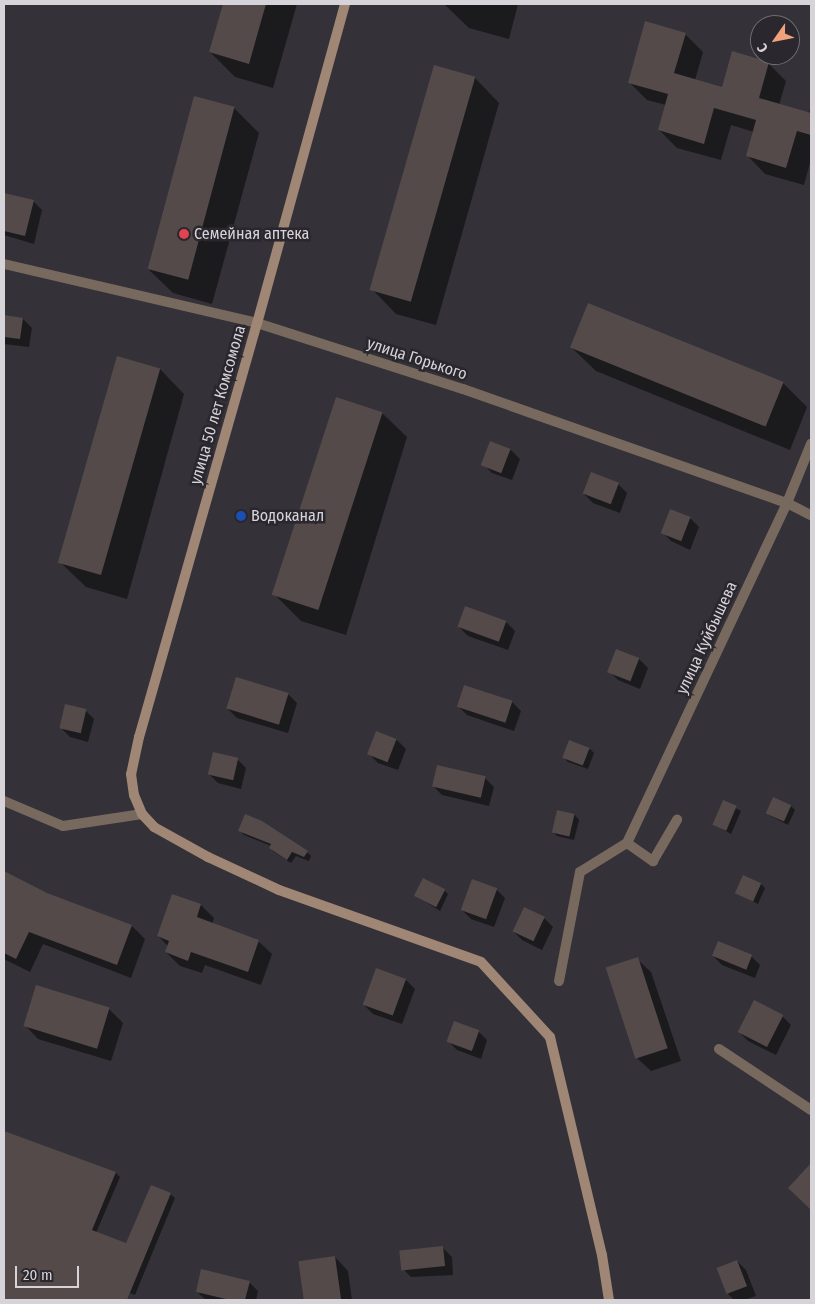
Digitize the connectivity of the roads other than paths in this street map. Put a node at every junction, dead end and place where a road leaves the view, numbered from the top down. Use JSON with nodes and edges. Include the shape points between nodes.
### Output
{"nodes":[{"id":1,"x":344,"y":4,"type":"edge"},
{"id":2,"x":4,"y":264,"type":"edge"},
{"id":3,"x":257,"y":323,"type":"junction"},
{"id":4,"x":811,"y":444,"type":"edge"},
{"id":5,"x":787,"y":503,"type":"junction"},
{"id":6,"x":811,"y":515,"type":"edge"},
{"id":7,"x":4,"y":801,"type":"edge"},
{"id":8,"x":142,"y":814,"type":"junction"},
{"id":9,"x":677,"y":820,"type":"dead end"},
{"id":10,"x":627,"y":843,"type":"junction"},
{"id":11,"x":559,"y":981,"type":"dead end"},
{"id":12,"x":718,"y":1049,"type":"dead end"},
{"id":13,"x":811,"y":1110,"type":"edge"},
{"id":14,"x":609,"y":1300,"type":"edge"}],
"edges":[{"from":1,"to":3,"type":"street","name":"улица 50 лет Комсомола"},
{"from":2,"to":3,"type":"street","name":"улица Горького"},
{"from":3,"to":5,"type":"street","name":"улица Горького","via":[[463,390]]},
{"from":3,"to":8,"type":"street","name":"улица 50 лет Комсомола","via":[[139,737],[132,774],[134,795]]},
{"from":4,"to":5,"type":"street","name":"улица Куйбышева"},
{"from":5,"to":6,"type":"street","name":"улица Горького"},
{"from":5,"to":10,"type":"street","name":"улица Куйбышева"},
{"from":7,"to":8,"type":"street","via":[[64,826]]},
{"from":8,"to":14,"type":"street","via":[[154,827],[181,844],[279,890],[480,962],[550,1037],[602,1255]]},
{"from":9,"to":10,"type":"street","via":[[654,861]]},
{"from":10,"to":11,"type":"street","via":[[580,872]]},
{"from":12,"to":13,"type":"street"}]}
